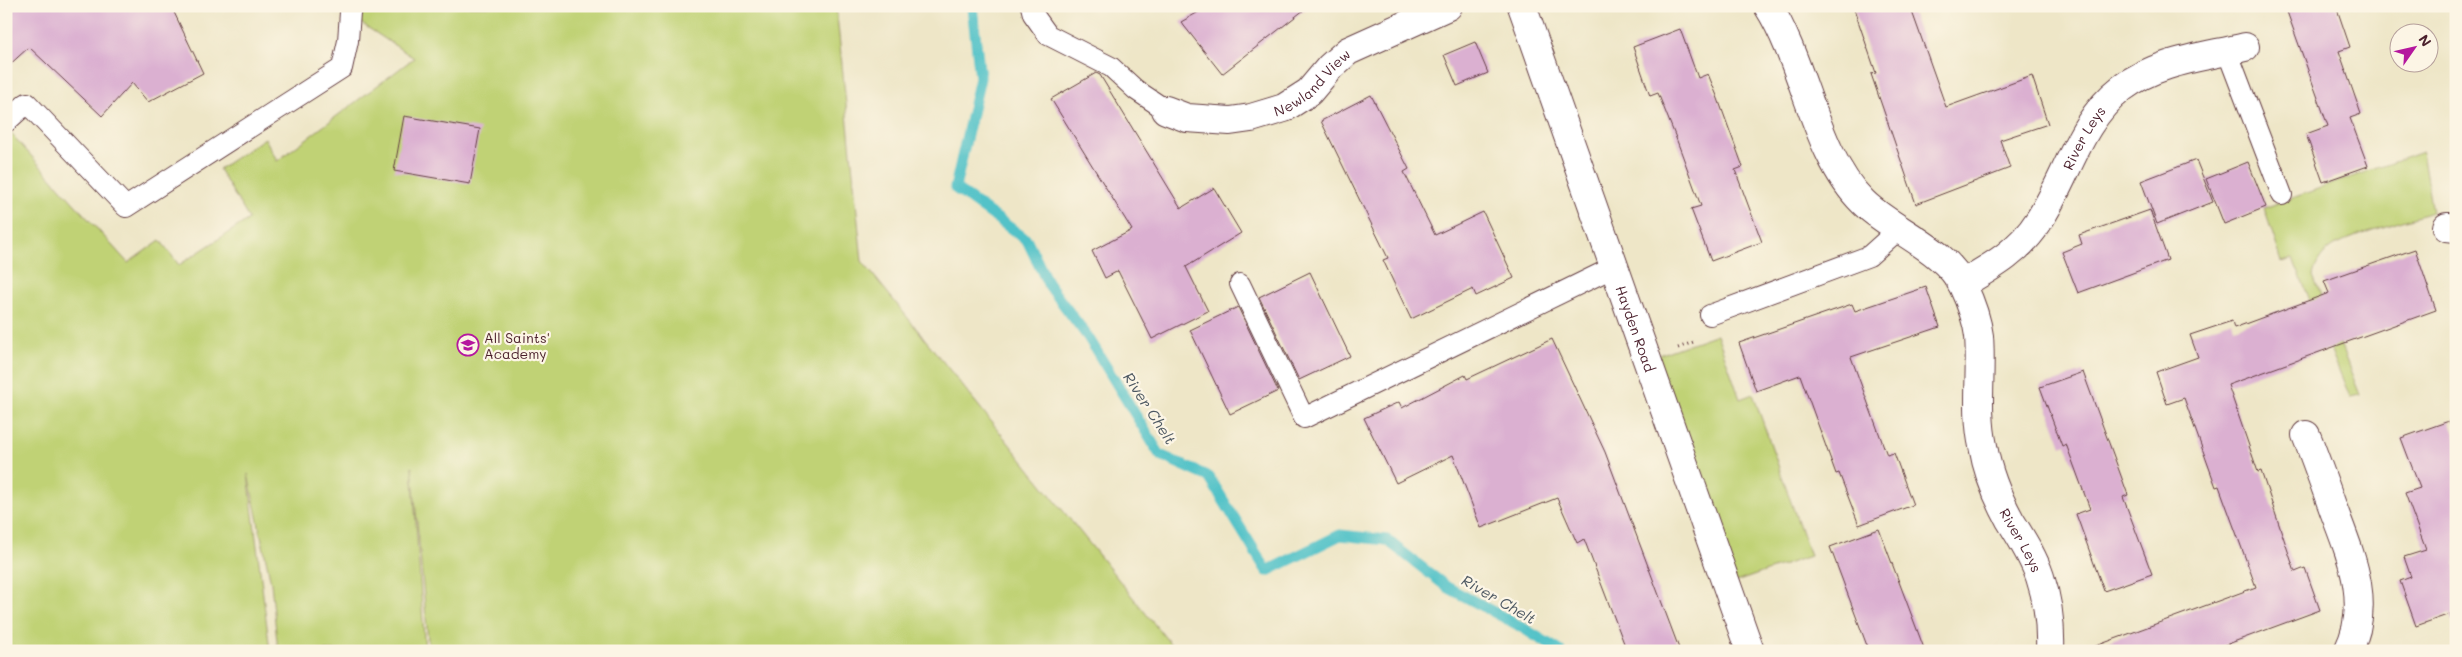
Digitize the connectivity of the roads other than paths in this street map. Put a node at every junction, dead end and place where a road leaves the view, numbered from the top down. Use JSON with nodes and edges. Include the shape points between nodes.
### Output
{"nodes":[{"id":1,"x":354,"y":6,"type":"edge"},
{"id":2,"x":1031,"y":6,"type":"edge"},
{"id":3,"x":1448,"y":6,"type":"edge"},
{"id":4,"x":1522,"y":6,"type":"edge"},
{"id":5,"x":1768,"y":6,"type":"edge"},
{"id":6,"x":2236,"y":49,"type":"joint"},
{"id":7,"x":1166,"y":110,"type":"joint"},
{"id":8,"x":6,"y":122,"type":"edge"},
{"id":9,"x":2282,"y":195,"type":"dead end"},
{"id":10,"x":1898,"y":230,"type":"junction"},
{"id":11,"x":1614,"y":267,"type":"junction"},
{"id":12,"x":1240,"y":284,"type":"dead end"},
{"id":13,"x":1962,"y":284,"type":"junction"},
{"id":14,"x":1710,"y":315,"type":"road end"},
{"id":15,"x":2306,"y":435,"type":"dead end"},
{"id":16,"x":1750,"y":651,"type":"edge"},
{"id":17,"x":2050,"y":651,"type":"edge"},
{"id":18,"x":2348,"y":651,"type":"edge"}],
"edges":[{"from":1,"to":8,"type":"lane","via":[[350,12],[342,68],[126,207],[27,103]]},
{"from":2,"to":7,"type":"lane","via":[[1048,35],[1111,67],[1136,90]]},
{"from":3,"to":7,"type":"street","name":"Newland View","via":[[1348,51],[1310,92],[1284,108],[1230,121],[1187,118]]},
{"from":4,"to":11,"type":"street","name":"Hayden Road"},
{"from":5,"to":10,"type":"street","name":"River Leys","via":[[1782,29],[1828,148],[1843,178],[1862,201]]},
{"from":6,"to":9,"type":"lane"},
{"from":6,"to":13,"type":"street","name":"River Leys","via":[[2179,61],[2144,74],[2123,87],[2086,127],[2038,222],[2017,249]]},
{"from":10,"to":13,"type":"street","name":"River Leys","via":[[1946,264]]},
{"from":10,"to":14,"type":"lane","via":[[1869,256]]},
{"from":11,"to":12,"type":"lane","via":[[1304,418]]},
{"from":11,"to":16,"type":"street","name":"Hayden Road"},
{"from":13,"to":17,"type":"street","name":"River Leys","via":[[1979,336],[1978,406],[1983,447],[1994,484],[2040,575],[2048,602]]},
{"from":15,"to":18,"type":"street","via":[[2356,572],[2358,620]]}]}
